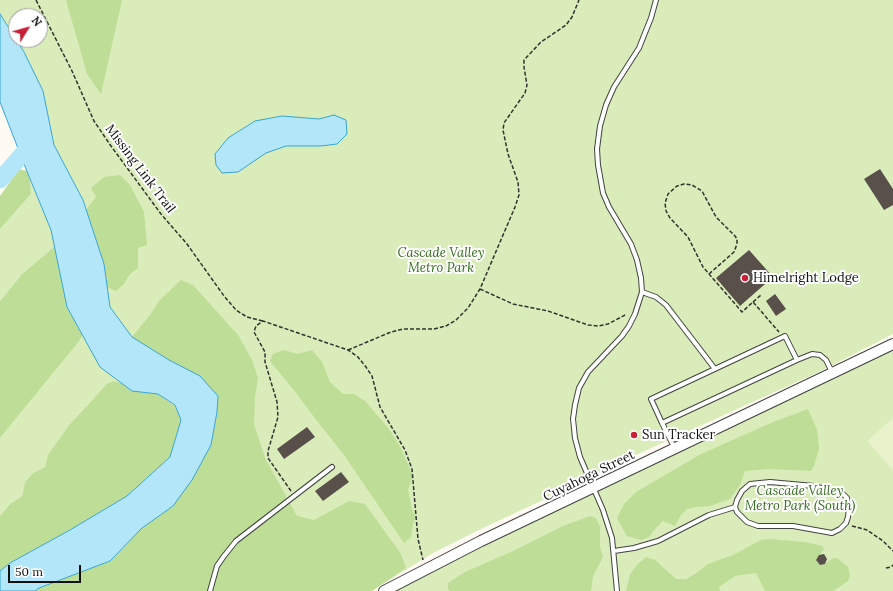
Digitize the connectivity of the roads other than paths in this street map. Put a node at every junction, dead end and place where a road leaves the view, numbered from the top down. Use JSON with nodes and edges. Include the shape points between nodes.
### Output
{"nodes":[{"id":1,"x":656,"y":0,"type":"edge"},
{"id":2,"x":642,"y":292,"type":"junction"},
{"id":3,"x":893,"y":344,"type":"edge"},
{"id":4,"x":797,"y":360,"type":"junction"},
{"id":5,"x":715,"y":369,"type":"junction"},
{"id":6,"x":833,"y":373,"type":"junction"},
{"id":7,"x":662,"y":423,"type":"junction"},
{"id":8,"x":674,"y":448,"type":"junction"},
{"id":9,"x":332,"y":467,"type":"dead end"},
{"id":10,"x":594,"y":488,"type":"junction"},
{"id":11,"x":735,"y":507,"type":"junction"},
{"id":12,"x":614,"y":551,"type":"junction"},
{"id":13,"x":210,"y":591,"type":"edge"},
{"id":14,"x":384,"y":591,"type":"edge"},
{"id":15,"x":616,"y":591,"type":"edge"}],
"edges":[{"from":1,"to":2,"type":"lane","via":[[642,41],[606,105],[597,149],[603,193],[631,244],[637,260]]},
{"from":2,"to":5,"type":"lane","via":[[656,297],[666,305]]},
{"from":2,"to":10,"type":"lane","via":[[629,326],[588,372],[579,388],[573,419],[574,438]]},
{"from":3,"to":6,"type":"street","name":"Cuyahoga Street"},
{"from":4,"to":5,"type":"lane","via":[[785,336]]},
{"from":4,"to":6,"type":"lane","via":[[812,354],[820,355]]},
{"from":4,"to":7,"type":"lane"},
{"from":5,"to":7,"type":"lane","via":[[651,399]]},
{"from":6,"to":8,"type":"street","name":"Cuyahoga Street"},
{"from":7,"to":8,"type":"lane"},
{"from":8,"to":10,"type":"street","name":"Cuyahoga Street"},
{"from":9,"to":13,"type":"lane","via":[[236,541],[217,566]]},
{"from":10,"to":12,"type":"lane","via":[[609,525]]},
{"from":10,"to":14,"type":"street","name":"Cuyahoga Street","via":[[481,541]]},
{"from":11,"to":11,"type":"lane","via":[[747,522],[758,526],[793,526],[832,532],[846,523],[849,508],[847,498],[836,491],[770,482],[750,484],[742,491]]},
{"from":11,"to":12,"type":"lane","via":[[709,515],[658,541]]},
{"from":12,"to":15,"type":"lane"}]}
